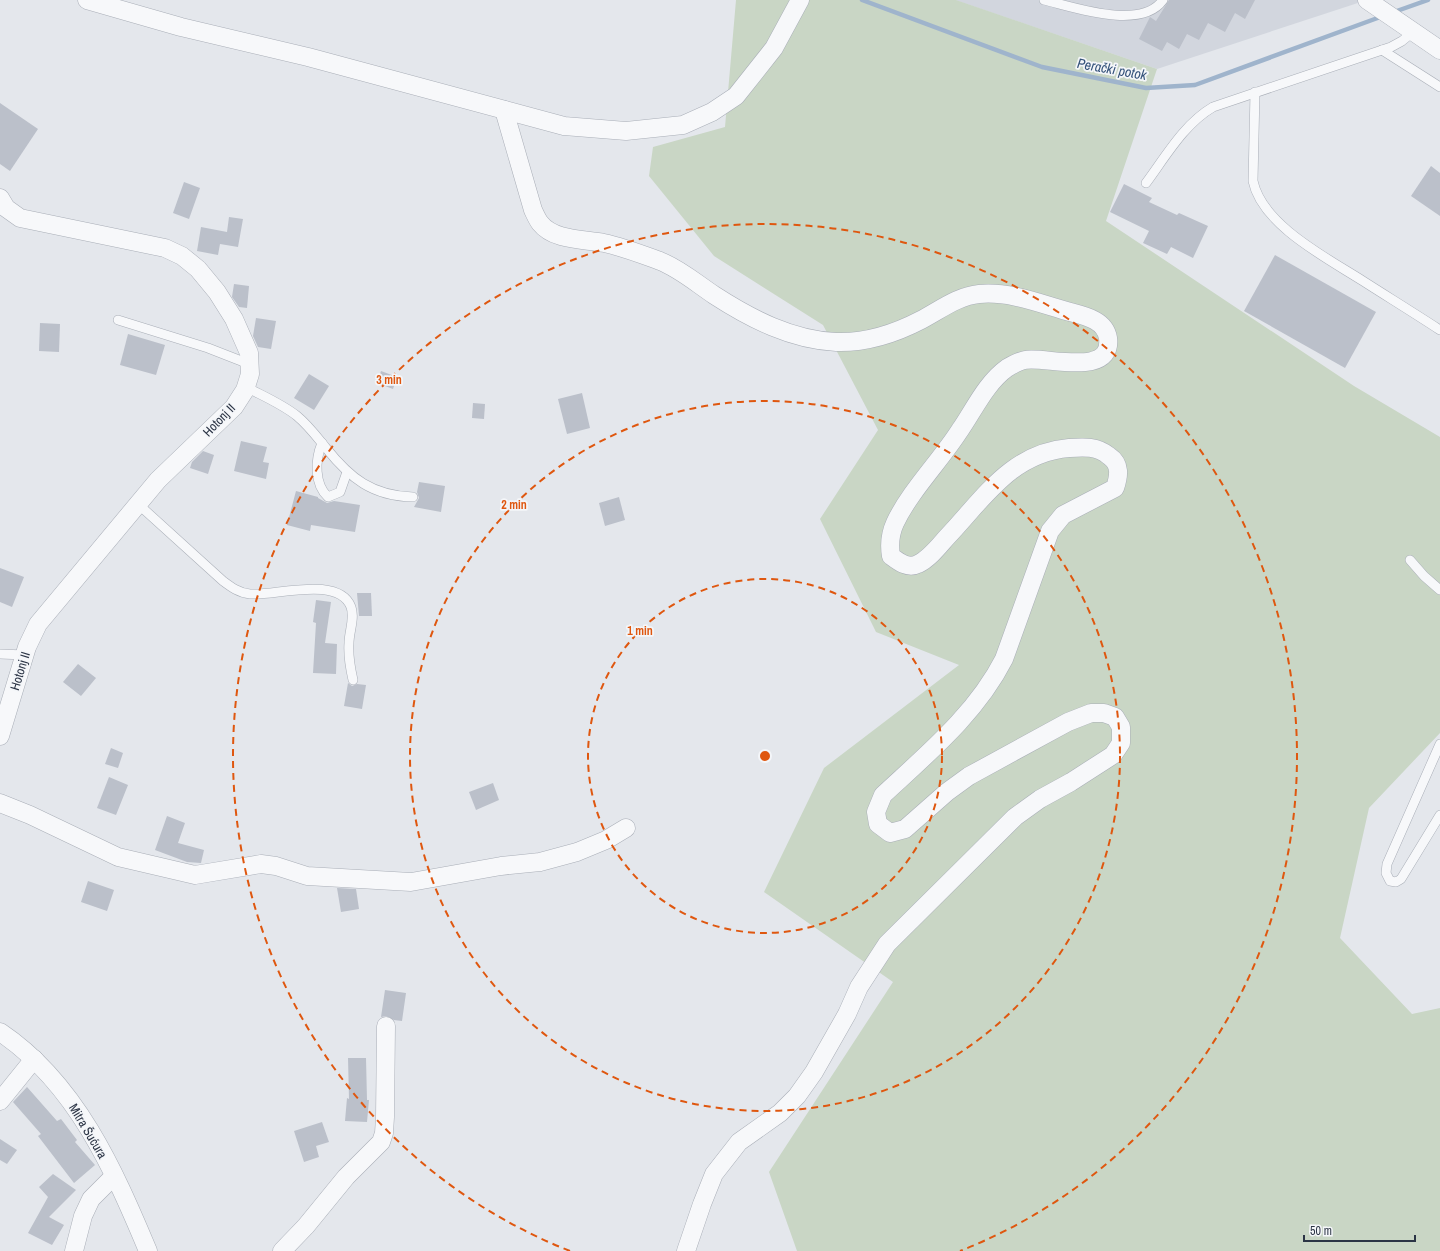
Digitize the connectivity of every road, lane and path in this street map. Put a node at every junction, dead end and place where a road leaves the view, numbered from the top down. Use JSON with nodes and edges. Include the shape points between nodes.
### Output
{"nodes":[{"id":1,"x":87,"y":0,"type":"edge"},
{"id":2,"x":800,"y":0,"type":"edge"},
{"id":3,"x":1044,"y":0,"type":"edge"},
{"id":4,"x":1163,"y":0,"type":"edge"},
{"id":5,"x":1367,"y":0,"type":"edge"},
{"id":6,"x":1408,"y":28,"type":"junction"},
{"id":7,"x":1382,"y":50,"type":"junction"},
{"id":8,"x":1440,"y":50,"type":"edge"},
{"id":9,"x":1440,"y":87,"type":"edge"},
{"id":10,"x":1255,"y":92,"type":"junction"},
{"id":11,"x":504,"y":110,"type":"junction"},
{"id":12,"x":1146,"y":183,"type":"dead end"},
{"id":13,"x":0,"y":198,"type":"edge"},
{"id":14,"x":118,"y":320,"type":"dead end"},
{"id":15,"x":1440,"y":330,"type":"edge"},
{"id":16,"x":249,"y":364,"type":"junction"},
{"id":17,"x":246,"y":387,"type":"junction"},
{"id":18,"x":322,"y":443,"type":"junction"},
{"id":19,"x":347,"y":472,"type":"junction"},
{"id":20,"x":413,"y":497,"type":"dead end"},
{"id":21,"x":138,"y":504,"type":"junction"},
{"id":22,"x":1410,"y":560,"type":"dead end"},
{"id":23,"x":1440,"y":590,"type":"edge"},
{"id":24,"x":0,"y":654,"type":"edge"},
{"id":25,"x":25,"y":655,"type":"junction"},
{"id":26,"x":353,"y":680,"type":"dead end"},
{"id":27,"x":6,"y":700,"type":"edge"},
{"id":28,"x":0,"y":736,"type":"edge"},
{"id":29,"x":1440,"y":744,"type":"edge"},
{"id":30,"x":0,"y":804,"type":"edge"},
{"id":31,"x":1440,"y":815,"type":"edge"},
{"id":32,"x":626,"y":828,"type":"dead end"},
{"id":33,"x":386,"y":1026,"type":"dead end"},
{"id":34,"x":0,"y":1032,"type":"edge"},
{"id":35,"x":34,"y":1059,"type":"junction"},
{"id":36,"x":0,"y":1102,"type":"edge"},
{"id":37,"x":114,"y":1176,"type":"junction"},
{"id":38,"x":74,"y":1251,"type":"edge"},
{"id":39,"x":148,"y":1251,"type":"edge"},
{"id":40,"x":282,"y":1251,"type":"edge"},
{"id":41,"x":686,"y":1251,"type":"edge"}],
"edges":[{"from":1,"to":11,"type":"street","via":[[181,27],[308,57]]},
{"from":2,"to":11,"type":"street","via":[[774,48],[736,96],[712,112],[683,126],[626,131],[564,126]]},
{"from":3,"to":4,"type":"lane","via":[[1107,15],[1138,15]]},
{"from":5,"to":6,"type":"street"},
{"from":6,"to":7,"type":"lane","via":[[1402,41]]},
{"from":6,"to":8,"type":"street"},
{"from":7,"to":9,"type":"lane"},
{"from":7,"to":10,"type":"lane"},
{"from":10,"to":12,"type":"lane","via":[[1201,114],[1190,124]]},
{"from":10,"to":15,"type":"lane","via":[[1254,181],[1255,191],[1261,201],[1290,232],[1321,255]]},
{"from":11,"to":41,"type":"street","via":[[533,210],[540,224],[553,233],[574,240],[609,244],[666,264],[736,308],[791,334],[840,342],[881,336],[906,327],[961,299],[976,294],[994,294],[1088,317],[1101,325],[1108,336],[1108,348],[1101,357],[1089,363],[1047,359],[1024,360],[1007,368],[977,402],[961,430],[895,523],[889,543],[891,556],[902,565],[918,565],[1007,472],[1023,461],[1041,453],[1060,449],[1095,448],[1115,460],[1119,474],[1115,488],[1063,515],[1050,531],[1004,659],[994,679],[966,715],[883,795],[876,812],[878,824],[890,833],[905,829],[969,776],[1068,722],[1091,713],[1104,713],[1115,717],[1121,727],[1121,743],[1113,755],[1015,817],[887,944],[859,986],[847,1014],[817,1066],[796,1096],[780,1113],[738,1142],[714,1174]]},
{"from":13,"to":16,"type":"street","name":"Hotonj II","via":[[6,208],[20,218],[165,248],[182,256],[198,269],[218,292],[245,340]]},
{"from":14,"to":16,"type":"lane","via":[[208,348]]},
{"from":16,"to":17,"type":"street","name":"Hotonj II","via":[[250,374]]},
{"from":17,"to":18,"type":"lane","via":[[297,416]]},
{"from":17,"to":21,"type":"street","name":"Hotonj II","via":[[234,407],[158,480]]},
{"from":18,"to":19,"type":"lane"},
{"from":18,"to":19,"type":"lane","via":[[318,453],[322,492],[328,497],[340,492]]},
{"from":19,"to":20,"type":"lane","via":[[362,484],[379,492]]},
{"from":21,"to":25,"type":"street","name":"Hotonj II","via":[[38,624]]},
{"from":21,"to":26,"type":"lane","via":[[222,581],[238,591],[250,594],[318,589],[334,591],[345,597],[351,607],[348,642]]},
{"from":22,"to":23,"type":"lane"},
{"from":24,"to":25,"type":"lane"},
{"from":25,"to":27,"type":"street","name":"Hotonj II"},
{"from":27,"to":28,"type":"street","name":"Hotonj II"},
{"from":29,"to":31,"type":"lane","via":[[1387,864],[1386,873],[1390,881],[1396,882],[1400,878]]},
{"from":30,"to":32,"type":"street","via":[[30,814],[118,857],[195,875],[261,864],[307,876],[411,882],[501,866],[540,862],[578,852]]},
{"from":33,"to":40,"type":"street","via":[[385,1117],[381,1142],[346,1177]]},
{"from":34,"to":35,"type":"street","name":"Mitra Šućura"},
{"from":35,"to":36,"type":"street"},
{"from":35,"to":37,"type":"street","name":"Mitra Šućura","via":[[80,1114]]},
{"from":37,"to":38,"type":"street","via":[[91,1199],[83,1216]]},
{"from":37,"to":39,"type":"street","name":"Mitra Šućura"}]}
